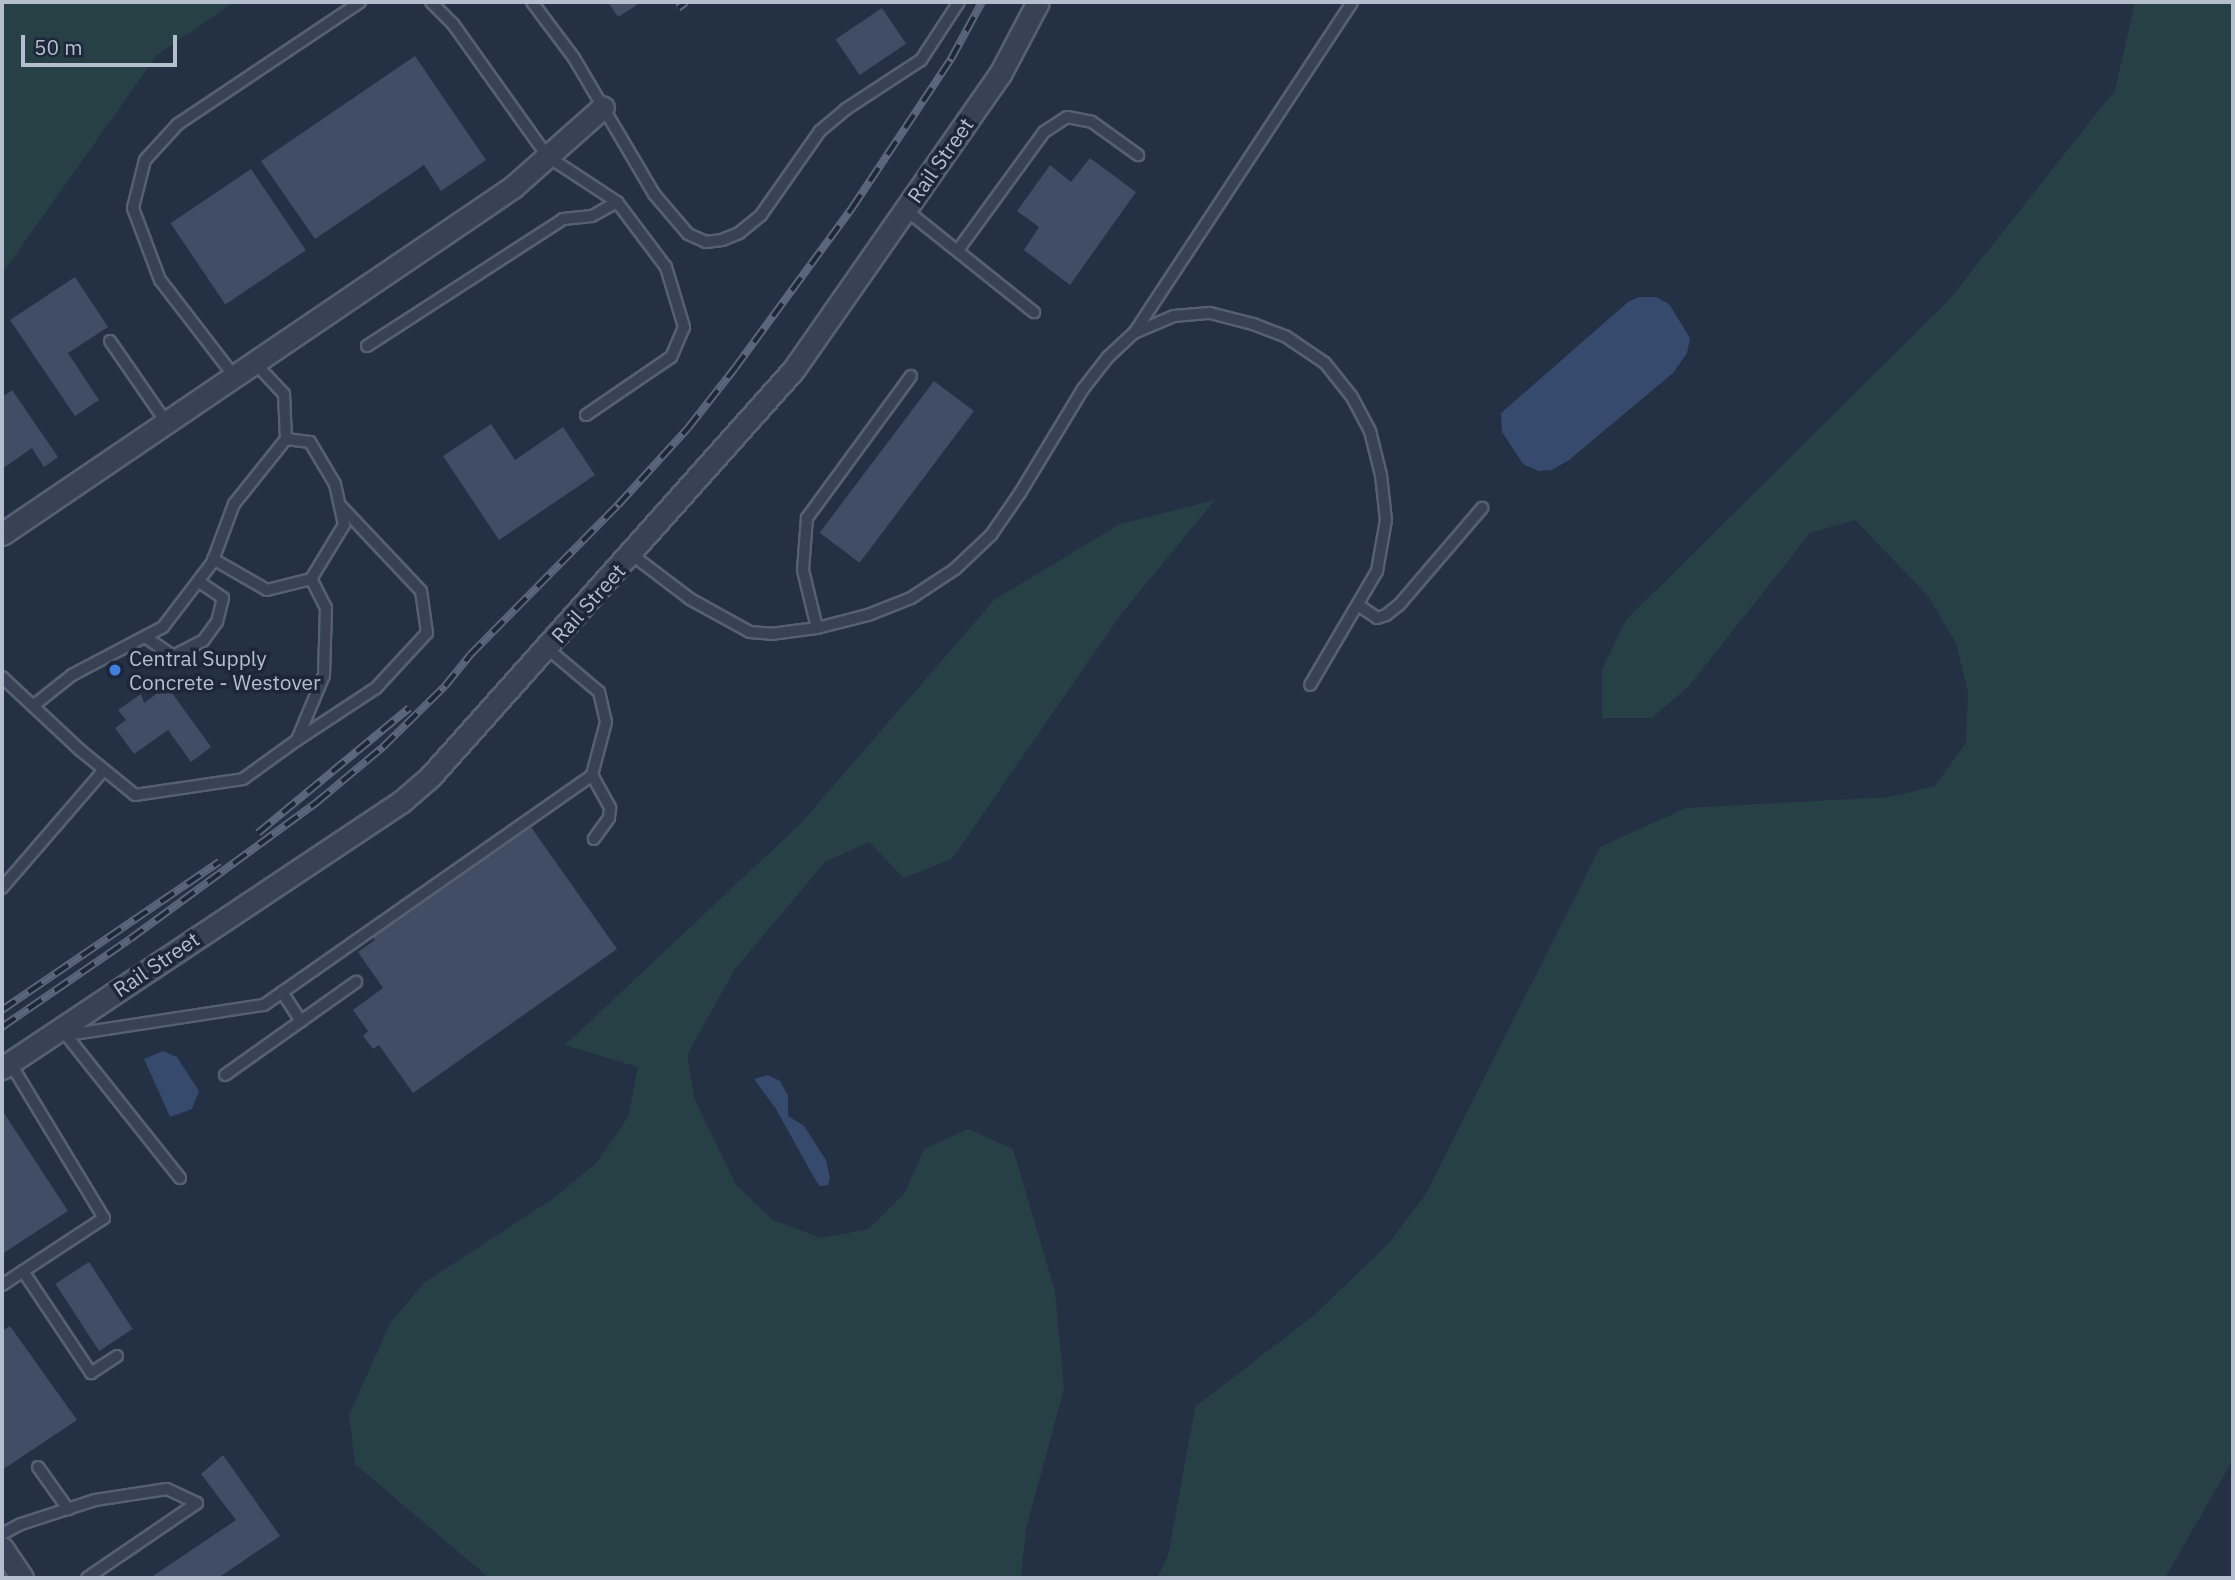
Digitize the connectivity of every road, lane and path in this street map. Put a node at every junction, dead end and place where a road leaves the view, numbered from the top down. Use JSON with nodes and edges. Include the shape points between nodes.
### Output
{"nodes":[{"id":1,"x":360,"y":2,"type":"edge"},
{"id":2,"x":431,"y":2,"type":"edge"},
{"id":3,"x":531,"y":2,"type":"edge"},
{"id":4,"x":959,"y":2,"type":"edge"},
{"id":5,"x":1038,"y":2,"type":"edge"},
{"id":6,"x":1352,"y":2,"type":"edge"},
{"id":7,"x":603,"y":107,"type":"junction"},
{"id":8,"x":1138,"y":155,"type":"dead end"},
{"id":9,"x":547,"y":156,"type":"junction"},
{"id":10,"x":617,"y":202,"type":"junction"},
{"id":11,"x":906,"y":210,"type":"junction"},
{"id":12,"x":958,"y":250,"type":"junction"},
{"id":13,"x":1034,"y":312,"type":"dead end"},
{"id":14,"x":1134,"y":332,"type":"junction"},
{"id":15,"x":110,"y":341,"type":"dead end"},
{"id":16,"x":367,"y":346,"type":"dead end"},
{"id":17,"x":254,"y":362,"type":"junction"},
{"id":18,"x":234,"y":376,"type":"junction"},
{"id":19,"x":911,"y":376,"type":"dead end"},
{"id":20,"x":586,"y":415,"type":"dead end"},
{"id":21,"x":166,"y":422,"type":"junction"},
{"id":22,"x":286,"y":439,"type":"junction"},
{"id":23,"x":340,"y":505,"type":"junction"},
{"id":24,"x":1482,"y":508,"type":"dead end"},
{"id":25,"x":2,"y":534,"type":"edge"},
{"id":26,"x":631,"y":554,"type":"junction"},
{"id":27,"x":213,"y":559,"type":"junction"},
{"id":28,"x":311,"y":579,"type":"junction"},
{"id":29,"x":198,"y":581,"type":"junction"},
{"id":30,"x":1358,"y":606,"type":"junction"},
{"id":31,"x":817,"y":628,"type":"junction"},
{"id":32,"x":145,"y":637,"type":"junction"},
{"id":33,"x":547,"y":648,"type":"junction"},
{"id":34,"x":2,"y":677,"type":"edge"},
{"id":35,"x":1310,"y":685,"type":"dead end"},
{"id":36,"x":33,"y":706,"type":"junction"},
{"id":37,"x":297,"y":740,"type":"junction"},
{"id":38,"x":104,"y":770,"type":"junction"},
{"id":39,"x":592,"y":775,"type":"junction"},
{"id":40,"x":594,"y":839,"type":"dead end"},
{"id":41,"x":2,"y":888,"type":"edge"},
{"id":42,"x":356,"y":982,"type":"dead end"},
{"id":43,"x":282,"y":992,"type":"junction"},
{"id":44,"x":301,"y":1021,"type":"junction"},
{"id":45,"x":64,"y":1032,"type":"junction"},
{"id":46,"x":6,"y":1066,"type":"edge"},
{"id":47,"x":225,"y":1075,"type":"dead end"},
{"id":48,"x":180,"y":1178,"type":"dead end"},
{"id":49,"x":23,"y":1271,"type":"junction"},
{"id":50,"x":2,"y":1285,"type":"edge"},
{"id":51,"x":117,"y":1356,"type":"dead end"},
{"id":52,"x":38,"y":1467,"type":"dead end"},
{"id":53,"x":68,"y":1509,"type":"junction"},
{"id":54,"x":2,"y":1534,"type":"edge"},
{"id":55,"x":2,"y":1548,"type":"edge"},
{"id":56,"x":22,"y":1578,"type":"edge"},
{"id":57,"x":87,"y":1578,"type":"edge"}],
"edges":[{"from":1,"to":18,"type":"lane","via":[[178,124],[145,160],[132,208],[160,280]]},
{"from":2,"to":9,"type":"lane","via":[[453,24]]},
{"from":3,"to":7,"type":"lane","via":[[574,58]]},
{"from":4,"to":7,"type":"lane","via":[[921,60],[820,131],[761,215],[722,240],[706,242],[688,234],[670,215]]},
{"from":5,"to":11,"type":"street","name":"Rail Street","via":[[1000,74]]},
{"from":6,"to":14,"type":"lane"},
{"from":7,"to":9,"type":"street"},
{"from":8,"to":12,"type":"lane","via":[[1092,122],[1067,117],[1044,132]]},
{"from":9,"to":10,"type":"lane"},
{"from":9,"to":17,"type":"street","via":[[513,187]]},
{"from":10,"to":16,"type":"lane","via":[[592,216],[563,219]]},
{"from":10,"to":20,"type":"lane","via":[[666,267],[684,327],[671,357]]},
{"from":11,"to":12,"type":"lane"},
{"from":11,"to":26,"type":"street","name":"Rail Street","via":[[794,369]]},
{"from":12,"to":13,"type":"lane"},
{"from":14,"to":30,"type":"lane","via":[[1174,316],[1210,313],[1285,336],[1332,372],[1370,431],[1381,475],[1386,520],[1377,571]]},
{"from":14,"to":31,"type":"lane","via":[[1083,389],[991,534],[955,569],[911,598]]},
{"from":15,"to":21,"type":"lane"},
{"from":17,"to":18,"type":"street"},
{"from":17,"to":22,"type":"lane","via":[[284,394]]},
{"from":18,"to":21,"type":"street"},
{"from":19,"to":31,"type":"lane","via":[[807,518],[803,570]]},
{"from":21,"to":25,"type":"street"},
{"from":22,"to":23,"type":"lane","via":[[310,442],[335,484]]},
{"from":22,"to":27,"type":"lane","via":[[234,504]]},
{"from":23,"to":28,"type":"lane","via":[[344,525]]},
{"from":23,"to":37,"type":"lane","via":[[421,591],[427,633],[376,688]]},
{"from":24,"to":30,"type":"lane","via":[[1399,605],[1377,618]]},
{"from":26,"to":31,"type":"lane","via":[[690,599],[750,632]]},
{"from":26,"to":33,"type":"street","name":"Rail Street"},
{"from":27,"to":28,"type":"lane","via":[[267,590]]},
{"from":27,"to":29,"type":"lane"},
{"from":28,"to":37,"type":"lane","via":[[326,608],[324,675]]},
{"from":29,"to":32,"type":"lane","via":[[163,627]]},
{"from":29,"to":32,"type":"lane","via":[[223,598],[217,622],[203,641],[173,656]]},
{"from":30,"to":35,"type":"lane"},
{"from":32,"to":36,"type":"lane","via":[[72,676]]},
{"from":33,"to":39,"type":"lane","via":[[599,692],[606,722]]},
{"from":33,"to":45,"type":"street","name":"Rail Street","via":[[470,735],[401,802]]},
{"from":34,"to":36,"type":"lane"},
{"from":36,"to":38,"type":"lane"},
{"from":37,"to":38,"type":"lane","via":[[243,779],[135,795]]},
{"from":38,"to":41,"type":"lane"},
{"from":39,"to":40,"type":"lane","via":[[610,808],[609,818]]},
{"from":39,"to":43,"type":"lane"},
{"from":42,"to":44,"type":"lane"},
{"from":43,"to":44,"type":"lane"},
{"from":43,"to":45,"type":"lane","via":[[264,1005]]},
{"from":44,"to":47,"type":"lane"},
{"from":45,"to":46,"type":"street","name":"Rail Street"},
{"from":45,"to":48,"type":"lane"},
{"from":46,"to":49,"type":"lane","via":[[104,1218]]},
{"from":49,"to":50,"type":"lane"},
{"from":49,"to":51,"type":"lane","via":[[91,1373]]},
{"from":52,"to":53,"type":"lane"},
{"from":53,"to":54,"type":"lane"},
{"from":53,"to":57,"type":"lane","via":[[167,1489],[197,1503]]},
{"from":55,"to":56,"type":"street"}]}
